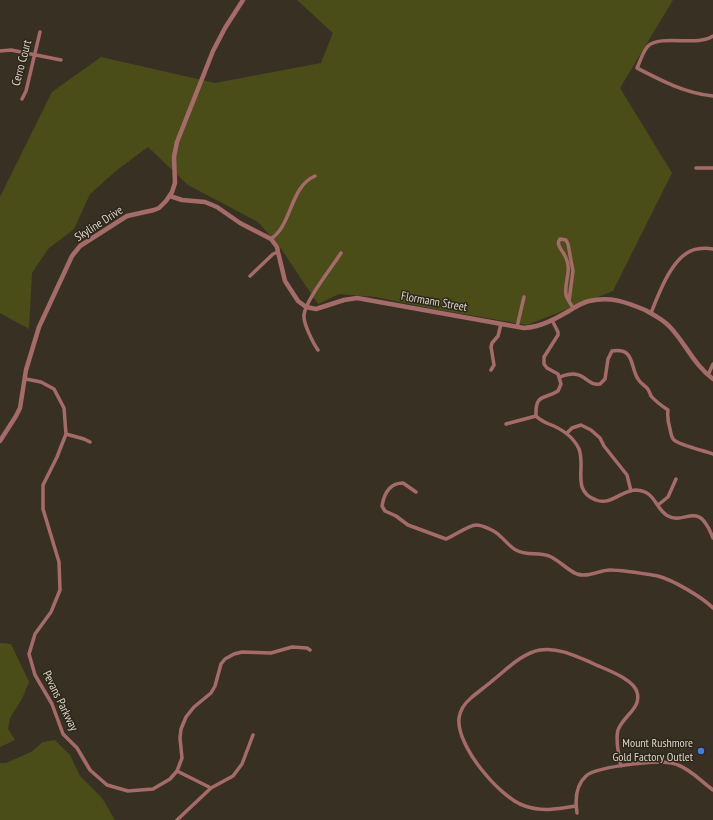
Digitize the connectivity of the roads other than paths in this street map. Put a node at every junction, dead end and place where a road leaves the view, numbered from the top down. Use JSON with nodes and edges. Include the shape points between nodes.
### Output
{"nodes":[{"id":1,"x":243,"y":0,"type":"edge"},
{"id":2,"x":40,"y":32,"type":"dead end"},
{"id":3,"x":713,"y":36,"type":"edge"},
{"id":4,"x":0,"y":51,"type":"edge"},
{"id":5,"x":35,"y":54,"type":"junction"},
{"id":6,"x":60,"y":60,"type":"dead end"},
{"id":7,"x":713,"y":96,"type":"edge"},
{"id":8,"x":22,"y":99,"type":"dead end"},
{"id":9,"x":696,"y":168,"type":"dead end"},
{"id":10,"x":713,"y":168,"type":"edge"},
{"id":11,"x":316,"y":176,"type":"dead end"},
{"id":12,"x":170,"y":196,"type":"junction"},
{"id":13,"x":271,"y":239,"type":"junction"},
{"id":14,"x":713,"y":249,"type":"edge"},
{"id":15,"x":278,"y":252,"type":"junction"},
{"id":16,"x":341,"y":253,"type":"dead end"},
{"id":17,"x":250,"y":276,"type":"dead end"},
{"id":18,"x":524,"y":296,"type":"dead end"},
{"id":19,"x":570,"y":301,"type":"junction"},
{"id":20,"x":306,"y":307,"type":"junction"},
{"id":21,"x":574,"y":308,"type":"junction"},
{"id":22,"x":651,"y":313,"type":"junction"},
{"id":23,"x":552,"y":320,"type":"junction"},
{"id":24,"x":501,"y":324,"type":"junction"},
{"id":25,"x":517,"y":327,"type":"junction"},
{"id":26,"x":318,"y":350,"type":"dead end"},
{"id":27,"x":713,"y":364,"type":"edge"},
{"id":28,"x":491,"y":370,"type":"dead end"},
{"id":29,"x":708,"y":375,"type":"junction"},
{"id":30,"x":560,"y":378,"type":"junction"},
{"id":31,"x":26,"y":379,"type":"junction"},
{"id":32,"x":713,"y":379,"type":"edge"},
{"id":33,"x":536,"y":416,"type":"junction"},
{"id":34,"x":506,"y":424,"type":"dead end"},
{"id":35,"x":567,"y":433,"type":"junction"},
{"id":36,"x":66,"y":434,"type":"junction"},
{"id":37,"x":0,"y":441,"type":"edge"},
{"id":38,"x":90,"y":442,"type":"dead end"},
{"id":39,"x":713,"y":454,"type":"edge"},
{"id":40,"x":676,"y":479,"type":"dead end"},
{"id":41,"x":631,"y":490,"type":"junction"},
{"id":42,"x":416,"y":492,"type":"dead end"},
{"id":43,"x":658,"y":505,"type":"junction"},
{"id":44,"x":713,"y":538,"type":"edge"},
{"id":45,"x":713,"y":608,"type":"edge"},
{"id":46,"x":310,"y":650,"type":"dead end"},
{"id":47,"x":253,"y":735,"type":"dead end"},
{"id":48,"x":621,"y":766,"type":"junction"},
{"id":49,"x":177,"y":771,"type":"junction"},
{"id":50,"x":211,"y":788,"type":"junction"},
{"id":51,"x":713,"y":790,"type":"edge"},
{"id":52,"x":576,"y":806,"type":"junction"},
{"id":53,"x":577,"y":813,"type":"dead end"},
{"id":54,"x":177,"y":820,"type":"edge"}],
"edges":[{"from":1,"to":12,"type":"street","via":[[213,51],[177,142],[174,183]]},
{"from":2,"to":5,"type":"street","name":"Cerro Court"},
{"from":3,"to":7,"type":"street","via":[[704,40],[663,41],[652,44],[636,68],[676,88]]},
{"from":4,"to":5,"type":"street"},
{"from":5,"to":6,"type":"street"},
{"from":5,"to":8,"type":"street","name":"Cerro Court"},
{"from":9,"to":10,"type":"street"},
{"from":11,"to":13,"type":"street","via":[[305,182],[279,232]]},
{"from":12,"to":13,"type":"street","via":[[217,206],[240,223]]},
{"from":12,"to":31,"type":"street","name":"Skyline Drive","via":[[159,208],[127,216],[80,246],[72,256],[39,327],[29,358]]},
{"from":13,"to":15,"type":"street"},
{"from":14,"to":22,"type":"street","via":[[697,249],[680,259],[672,269]]},
{"from":15,"to":17,"type":"street"},
{"from":15,"to":20,"type":"street","via":[[285,281],[298,301]]},
{"from":16,"to":20,"type":"street"},
{"from":18,"to":25,"type":"street"},
{"from":19,"to":19,"type":"street","via":[[573,271],[568,244],[566,240],[560,239],[559,247],[567,258],[566,296]]},
{"from":19,"to":21,"type":"street"},
{"from":20,"to":24,"type":"street","name":"Flormann Street","via":[[316,309],[357,298]]},
{"from":20,"to":26,"type":"street","via":[[304,321]]},
{"from":21,"to":22,"type":"street","name":"Flormann Street","via":[[587,302],[613,299]]},
{"from":21,"to":23,"type":"street","name":"Flormann Street"},
{"from":22,"to":29,"type":"street","name":"Flormann Street","via":[[671,328],[692,358]]},
{"from":23,"to":25,"type":"street","name":"Flormann Street","via":[[534,327]]},
{"from":23,"to":30,"type":"street","via":[[558,335],[544,356],[544,364]]},
{"from":24,"to":25,"type":"street","name":"Flormann Street"},
{"from":24,"to":28,"type":"street","via":[[498,336],[491,347],[494,365]]},
{"from":27,"to":29,"type":"street"},
{"from":29,"to":32,"type":"street","name":"Flormann Street"},
{"from":30,"to":33,"type":"street","via":[[560,388],[540,400],[536,407]]},
{"from":30,"to":39,"type":"street","via":[[577,374],[593,384],[600,384],[605,379],[612,351],[623,351],[632,359],[637,378],[658,404],[668,410],[667,417],[674,441]]},
{"from":31,"to":36,"type":"street","name":"Pevans Parkway","via":[[41,382],[54,389],[64,408]]},
{"from":31,"to":37,"type":"street","name":"Skyline Drive","via":[[20,408]]},
{"from":33,"to":34,"type":"street"},
{"from":33,"to":35,"type":"street"},
{"from":35,"to":41,"type":"street","via":[[581,424],[595,433],[627,475]]},
{"from":35,"to":41,"type":"street","via":[[580,453],[581,485],[588,495],[603,502]]},
{"from":36,"to":38,"type":"street"},
{"from":36,"to":49,"type":"street","name":"Pevans Parkway","via":[[43,485],[43,509],[59,562],[60,590],[51,612],[36,634],[30,654],[35,675],[52,704],[63,734],[90,770],[107,785],[128,791],[153,789],[170,779]]},
{"from":40,"to":43,"type":"street","via":[[668,497]]},
{"from":41,"to":43,"type":"street","via":[[644,491]]},
{"from":42,"to":45,"type":"street","via":[[403,483],[394,485],[384,495],[382,506],[385,511],[408,525],[446,539],[468,526],[481,526],[500,535],[523,553],[546,555],[581,575],[609,570],[658,576],[699,597]]},
{"from":43,"to":44,"type":"street","via":[[672,518],[690,515],[699,517]]},
{"from":46,"to":49,"type":"street","via":[[292,647],[271,654],[242,652],[225,659],[211,693],[186,717],[180,738],[182,758]]},
{"from":47,"to":50,"type":"street","via":[[242,764],[233,776]]},
{"from":48,"to":51,"type":"street","via":[[661,762],[678,765]]},
{"from":48,"to":52,"type":"street","via":[[593,771],[586,775],[578,787]]},
{"from":48,"to":52,"type":"street","via":[[617,732],[637,704],[637,691],[629,681],[602,668],[565,652],[540,650],[528,654],[470,698],[460,712],[459,728],[474,760],[501,792],[523,806],[538,810]]},
{"from":49,"to":50,"type":"street"},
{"from":50,"to":54,"type":"street"},
{"from":52,"to":53,"type":"street"}]}
